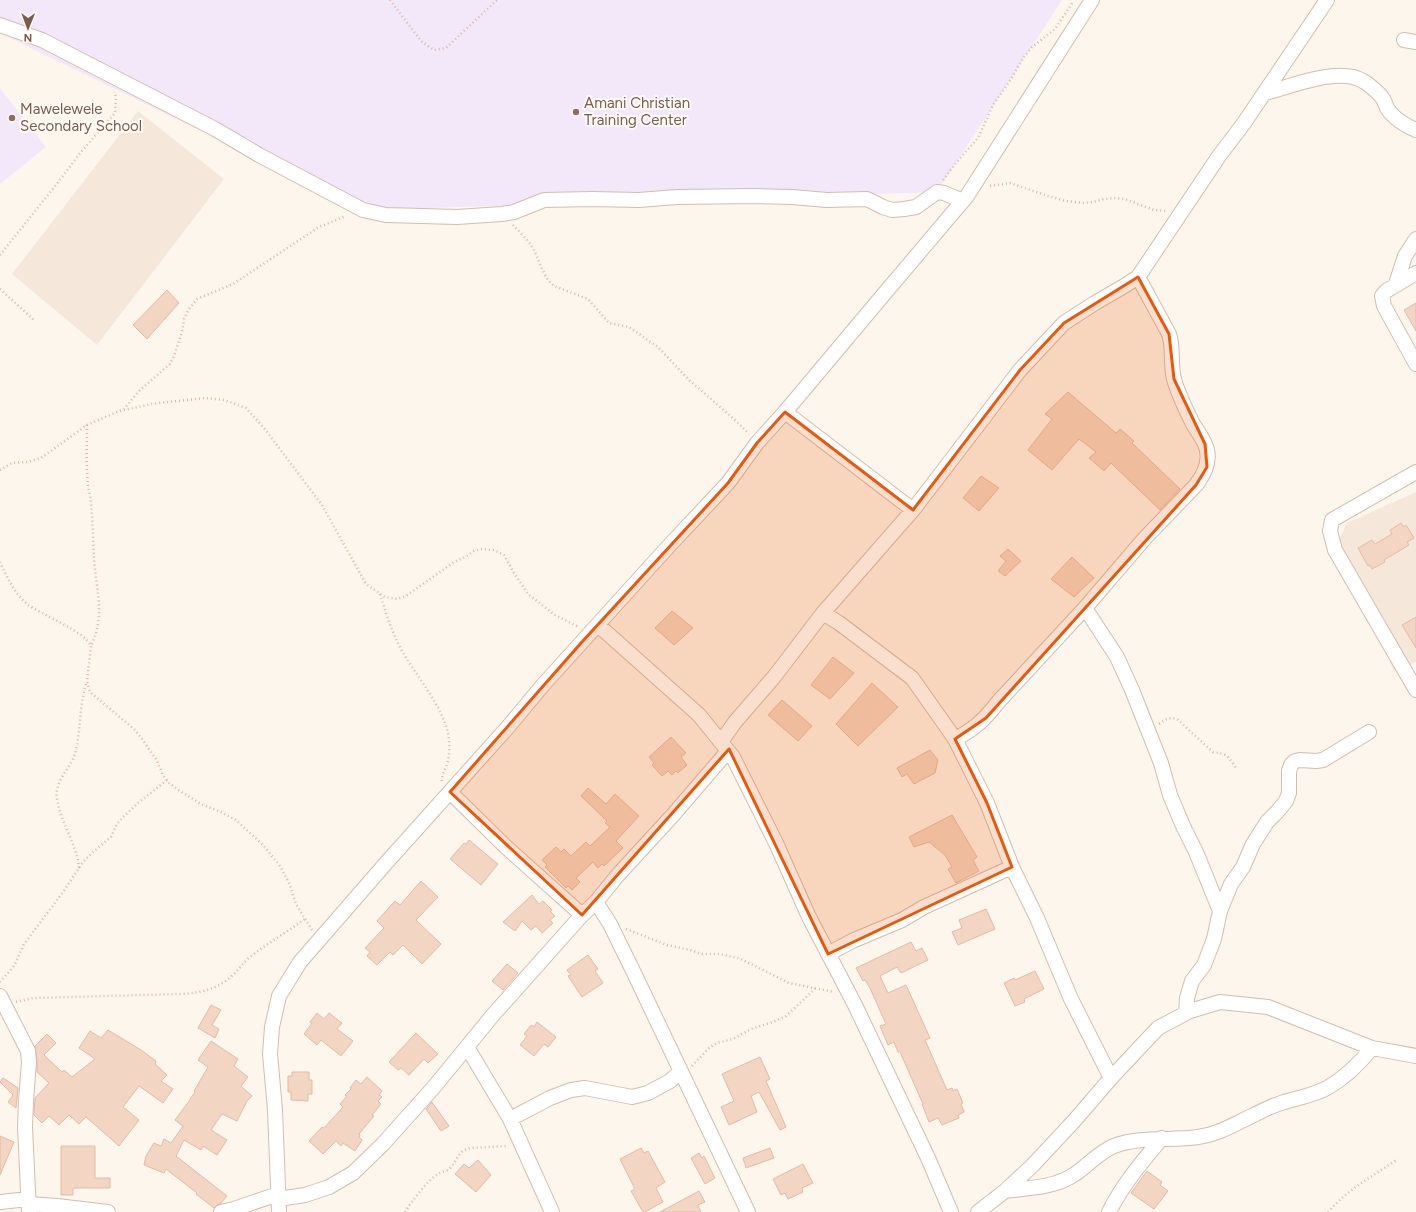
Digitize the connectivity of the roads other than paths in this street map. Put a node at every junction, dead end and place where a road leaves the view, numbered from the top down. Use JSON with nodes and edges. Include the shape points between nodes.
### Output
{"nodes":[{"id":1,"x":1092,"y":0,"type":"edge"},
{"id":2,"x":1324,"y":2,"type":"edge"},
{"id":3,"x":3,"y":29,"type":"edge"},
{"id":4,"x":1265,"y":93,"type":"junction"},
{"id":5,"x":1416,"y":130,"type":"edge"},
{"id":6,"x":967,"y":195,"type":"junction"},
{"id":7,"x":1416,"y":239,"type":"edge"},
{"id":8,"x":1416,"y":273,"type":"edge"},
{"id":9,"x":1138,"y":276,"type":"junction"},
{"id":10,"x":1396,"y":284,"type":"junction"},
{"id":11,"x":1416,"y":364,"type":"edge"},
{"id":12,"x":785,"y":412,"type":"junction"},
{"id":13,"x":1416,"y":472,"type":"edge"},
{"id":14,"x":913,"y":510,"type":"junction"},
{"id":15,"x":1085,"y":608,"type":"junction"},
{"id":16,"x":823,"y":613,"type":"junction"},
{"id":17,"x":594,"y":629,"type":"junction"},
{"id":18,"x":1414,"y":683,"type":"edge"},
{"id":19,"x":1369,"y":732,"type":"dead end"},
{"id":20,"x":955,"y":739,"type":"junction"},
{"id":21,"x":724,"y":746,"type":"junction"},
{"id":22,"x":449,"y":793,"type":"junction"},
{"id":23,"x":1012,"y":867,"type":"junction"},
{"id":24,"x":596,"y":902,"type":"junction"},
{"id":25,"x":1220,"y":911,"type":"junction"},
{"id":26,"x":582,"y":915,"type":"junction"},
{"id":27,"x":828,"y":954,"type":"junction"},
{"id":28,"x":2,"y":1001,"type":"edge"},
{"id":29,"x":1186,"y":1013,"type":"junction"},
{"id":30,"x":467,"y":1047,"type":"junction"},
{"id":31,"x":1372,"y":1048,"type":"junction"},
{"id":32,"x":1416,"y":1056,"type":"edge"},
{"id":33,"x":681,"y":1074,"type":"junction"},
{"id":34,"x":1111,"y":1078,"type":"junction"},
{"id":35,"x":510,"y":1119,"type":"junction"},
{"id":36,"x":1162,"y":1138,"type":"junction"},
{"id":37,"x":1005,"y":1191,"type":"junction"},
{"id":38,"x":0,"y":1202,"type":"edge"},
{"id":39,"x":29,"y":1205,"type":"edge"},
{"id":40,"x":280,"y":1205,"type":"edge"},
{"id":41,"x":108,"y":1212,"type":"edge"},
{"id":42,"x":221,"y":1212,"type":"edge"},
{"id":43,"x":552,"y":1212,"type":"edge"},
{"id":44,"x":748,"y":1212,"type":"edge"},
{"id":45,"x":951,"y":1212,"type":"edge"},
{"id":46,"x":978,"y":1212,"type":"edge"},
{"id":47,"x":1109,"y":1212,"type":"edge"}],
"edges":[{"from":1,"to":6,"type":"street"},
{"from":2,"to":4,"type":"street"},
{"from":3,"to":6,"type":"street","via":[[42,40],[215,129],[363,210],[386,215],[457,217],[502,214],[544,200],[756,196],[827,200],[867,199],[892,210],[916,207],[937,192]]},
{"from":4,"to":5,"type":"street","via":[[1318,78],[1354,78],[1363,81],[1379,94],[1393,116]]},
{"from":4,"to":9,"type":"street"},
{"from":6,"to":12,"type":"street"},
{"from":7,"to":10,"type":"street","via":[[1405,256]]},
{"from":8,"to":10,"type":"street"},
{"from":9,"to":14,"type":"street","via":[[1064,323],[1020,370]]},
{"from":9,"to":15,"type":"street","via":[[1172,341],[1174,378],[1186,410],[1205,444],[1207,467],[1203,476]]},
{"from":10,"to":11,"type":"street","via":[[1383,294],[1384,306]]},
{"from":12,"to":14,"type":"street"},
{"from":12,"to":17,"type":"street","via":[[757,443],[728,483]]},
{"from":13,"to":18,"type":"street","via":[[1332,520],[1330,531],[1335,550]]},
{"from":14,"to":16,"type":"street"},
{"from":15,"to":20,"type":"street","via":[[986,718]]},
{"from":15,"to":25,"type":"street","via":[[1117,657],[1132,690],[1161,763],[1170,795]]},
{"from":16,"to":20,"type":"street","via":[[912,678]]},
{"from":16,"to":21,"type":"street","via":[[774,677],[735,722]]},
{"from":17,"to":21,"type":"street","via":[[699,716]]},
{"from":17,"to":22,"type":"street"},
{"from":19,"to":25,"type":"street","via":[[1323,760],[1295,761],[1289,771],[1289,793],[1286,801],[1267,822],[1253,844],[1239,875],[1231,884]]},
{"from":20,"to":23,"type":"street","via":[[987,803]]},
{"from":21,"to":24,"type":"street","via":[[673,815]]},
{"from":21,"to":27,"type":"street","via":[[733,757]]},
{"from":22,"to":26,"type":"street"},
{"from":22,"to":40,"type":"street","via":[[300,962],[280,996],[272,1026],[270,1054]]},
{"from":23,"to":27,"type":"street"},
{"from":23,"to":34,"type":"street"},
{"from":24,"to":26,"type":"street"},
{"from":24,"to":33,"type":"street","via":[[610,924]]},
{"from":25,"to":29,"type":"street","via":[[1214,939],[1204,965],[1192,981]]},
{"from":26,"to":30,"type":"street"},
{"from":27,"to":45,"type":"street","via":[[928,1158]]},
{"from":28,"to":39,"type":"street","via":[[28,1051],[25,1127]]},
{"from":29,"to":31,"type":"street","via":[[1220,1002],[1268,1007]]},
{"from":29,"to":34,"type":"street","via":[[1158,1028]]},
{"from":30,"to":35,"type":"street"},
{"from":30,"to":40,"type":"street","via":[[383,1144],[352,1173],[329,1187]]},
{"from":31,"to":32,"type":"street"},
{"from":31,"to":36,"type":"street","via":[[1355,1068],[1326,1088],[1283,1102],[1214,1134],[1197,1138]]},
{"from":33,"to":35,"type":"street","via":[[648,1093],[632,1097],[585,1088],[571,1090]]},
{"from":33,"to":44,"type":"street"},
{"from":34,"to":37,"type":"street","via":[[1064,1132]]},
{"from":35,"to":43,"type":"street"},
{"from":36,"to":37,"type":"street","via":[[1113,1146],[1073,1176],[1057,1183]]},
{"from":36,"to":47,"type":"street","via":[[1127,1181]]},
{"from":37,"to":46,"type":"street"},
{"from":38,"to":39,"type":"street"},
{"from":39,"to":41,"type":"street"},
{"from":40,"to":42,"type":"street"}]}
